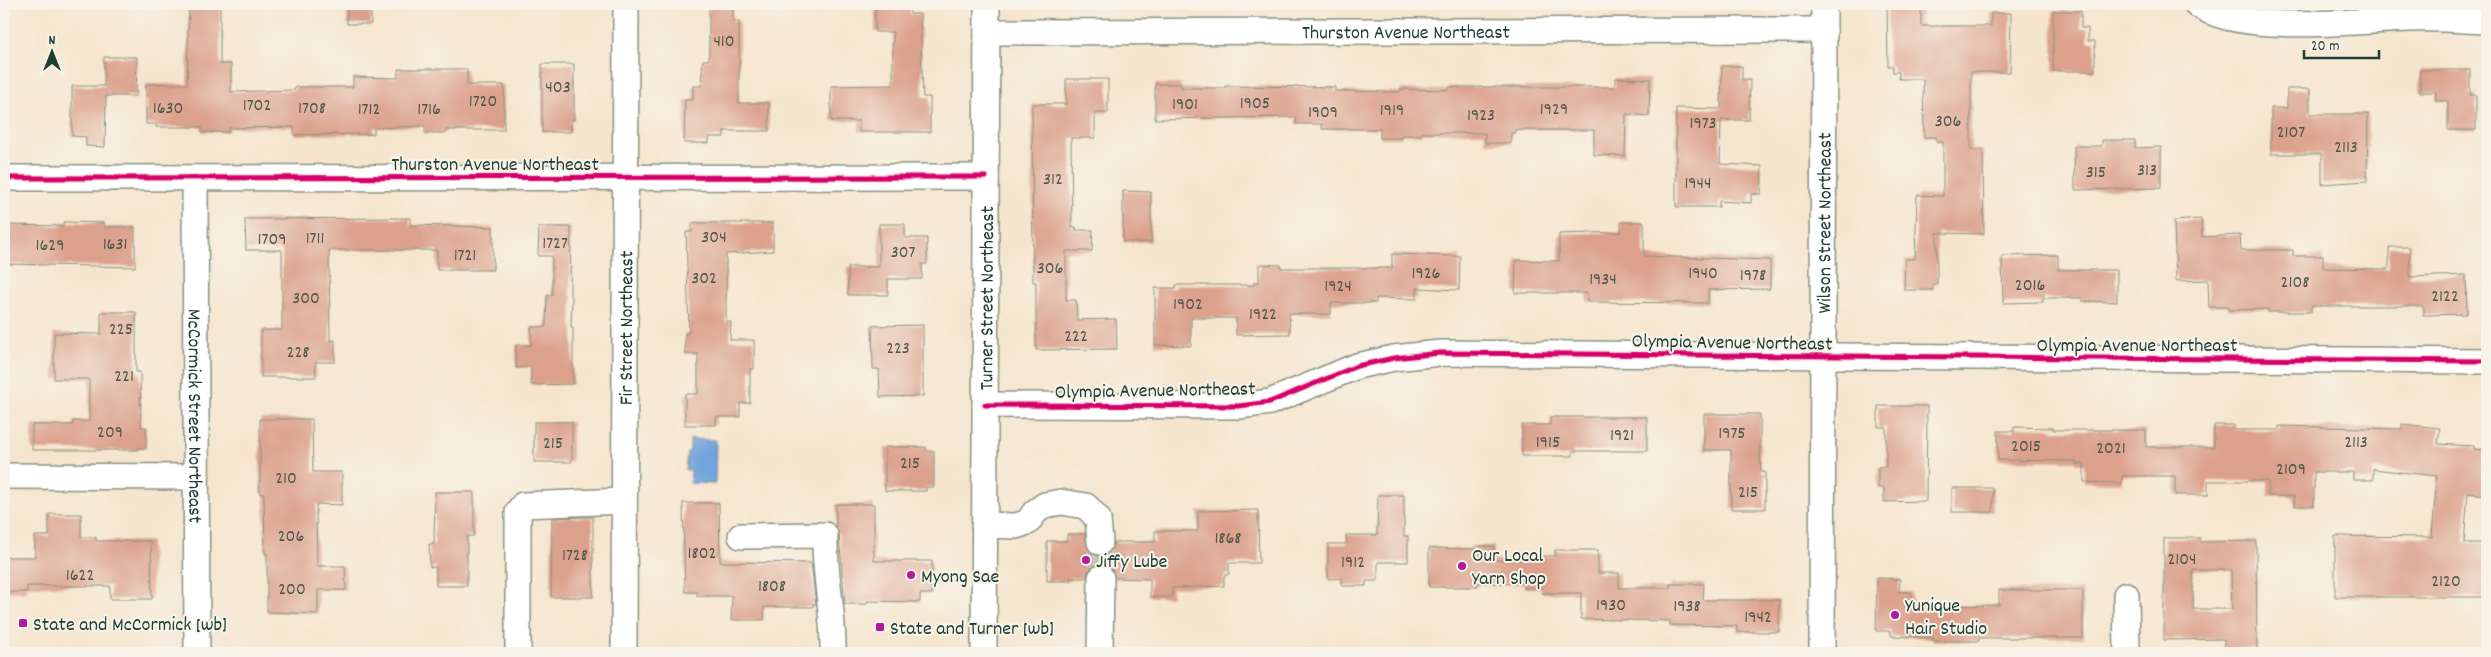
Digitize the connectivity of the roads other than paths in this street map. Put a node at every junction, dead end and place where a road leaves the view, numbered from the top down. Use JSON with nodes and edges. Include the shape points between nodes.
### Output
{"nodes":[{"id":1,"x":626,"y":4,"type":"edge"},
{"id":2,"x":987,"y":4,"type":"edge"},
{"id":3,"x":1824,"y":4,"type":"edge"},
{"id":4,"x":2197,"y":4,"type":"edge"},
{"id":5,"x":2487,"y":21,"type":"edge"},
{"id":6,"x":1824,"y":30,"type":"junction"},
{"id":7,"x":987,"y":32,"type":"junction"},
{"id":8,"x":986,"y":177,"type":"junction"},
{"id":9,"x":4,"y":178,"type":"edge"},
{"id":10,"x":195,"y":178,"type":"junction"},
{"id":11,"x":625,"y":178,"type":"junction"},
{"id":12,"x":1823,"y":357,"type":"junction"},
{"id":13,"x":2487,"y":361,"type":"edge"},
{"id":14,"x":985,"y":405,"type":"junction"},
{"id":15,"x":4,"y":476,"type":"edge"},
{"id":16,"x":196,"y":477,"type":"junction"},
{"id":17,"x":624,"y":501,"type":"junction"},
{"id":18,"x":984,"y":525,"type":"junction"},
{"id":19,"x":741,"y":536,"type":"dead end"},
{"id":20,"x":1100,"y":542,"type":"tunnel mouth"},
{"id":21,"x":1100,"y":578,"type":"tunnel mouth"},
{"id":22,"x":2126,"y":595,"type":"dead end"},
{"id":23,"x":197,"y":653,"type":"edge"},
{"id":24,"x":518,"y":653,"type":"edge"},
{"id":25,"x":624,"y":653,"type":"edge"},
{"id":26,"x":833,"y":653,"type":"edge"},
{"id":27,"x":984,"y":653,"type":"edge"},
{"id":28,"x":1100,"y":653,"type":"edge"},
{"id":29,"x":1822,"y":653,"type":"edge"},
{"id":30,"x":2127,"y":653,"type":"edge"}],
"edges":[{"from":1,"to":11,"type":"street","name":"Fir Street Northeast"},
{"from":2,"to":7,"type":"street","name":"Turner Street Northeast"},
{"from":3,"to":6,"type":"street","name":"Wilson Street Northeast"},
{"from":4,"to":5,"type":"street","via":[[2228,18],[2261,24],[2414,19]]},
{"from":6,"to":7,"type":"street","name":"Thurston Avenue Northeast"},
{"from":6,"to":12,"type":"street","name":"Wilson Street Northeast"},
{"from":7,"to":8,"type":"street","name":"Turner Street Northeast"},
{"from":8,"to":11,"type":"street","name":"Thurston Avenue Northeast"},
{"from":8,"to":14,"type":"street","name":"Turner Street Northeast"},
{"from":9,"to":10,"type":"street","name":"Thurston Avenue Northeast"},
{"from":10,"to":11,"type":"street","name":"Thurston Avenue Northeast"},
{"from":10,"to":16,"type":"street","name":"McCormick Street Northeast"},
{"from":11,"to":17,"type":"street","name":"Fir Street Northeast"},
{"from":12,"to":13,"type":"street","name":"Olympia Avenue Northeast"},
{"from":12,"to":14,"type":"street","name":"Olympia Avenue Northeast","via":[[1440,353],[1357,366],[1270,402],[1239,406]]},
{"from":12,"to":29,"type":"street","name":"Wilson Street Northeast"},
{"from":14,"to":18,"type":"street","name":"Turner Street Northeast"},
{"from":15,"to":16,"type":"street"},
{"from":16,"to":23,"type":"street","name":"McCormick Street Northeast"},
{"from":17,"to":24,"type":"street","via":[[522,505],[518,512]]},
{"from":17,"to":25,"type":"street","name":"Fir Street Northeast"},
{"from":18,"to":20,"type":"street","via":[[1016,526],[1028,522],[1045,505],[1061,502],[1086,506],[1098,519]]},
{"from":18,"to":27,"type":"street","name":"Turner Street Northeast"},
{"from":19,"to":26,"type":"street","via":[[825,535],[825,562],[834,628]]},
{"from":21,"to":28,"type":"street"},
{"from":22,"to":30,"type":"street"}]}
